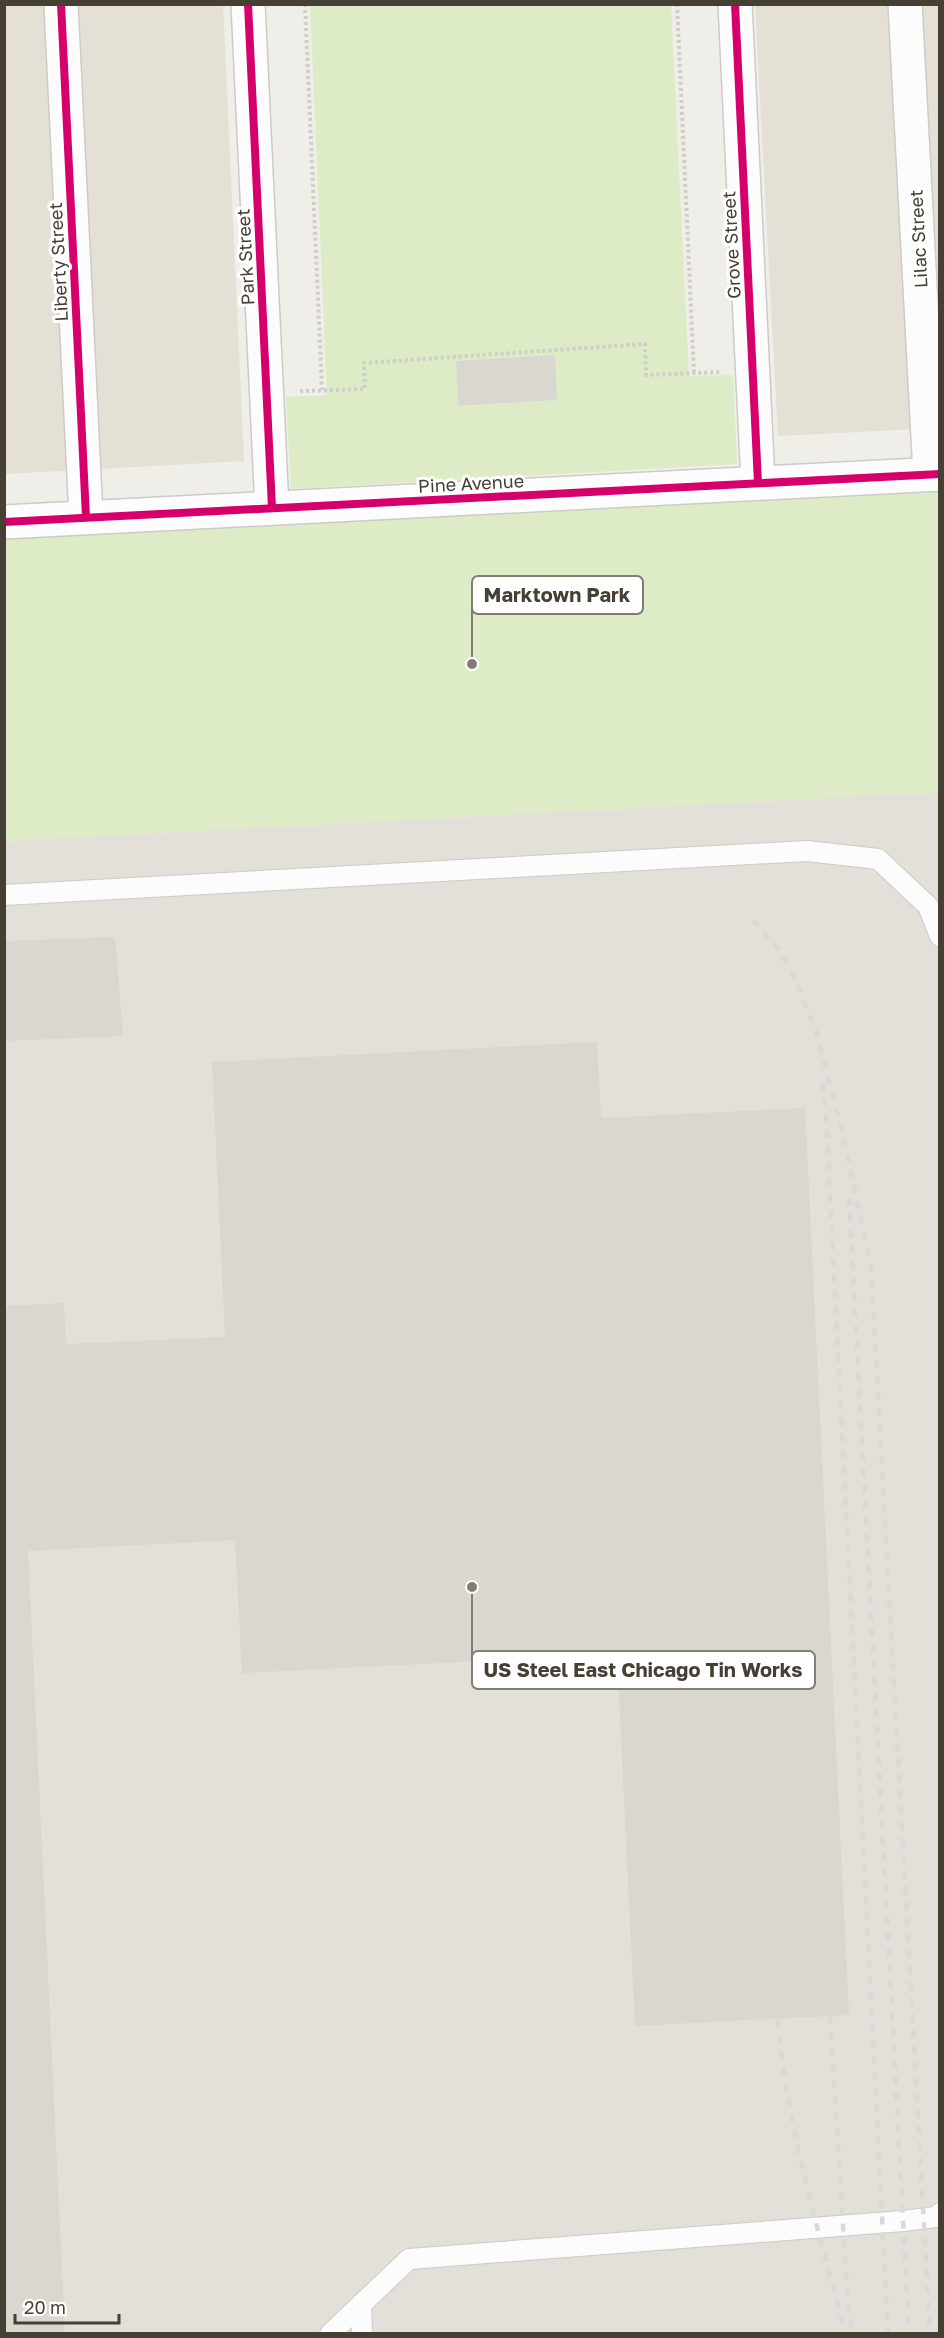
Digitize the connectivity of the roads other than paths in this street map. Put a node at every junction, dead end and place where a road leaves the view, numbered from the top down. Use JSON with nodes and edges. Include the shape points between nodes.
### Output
{"nodes":[{"id":1,"x":61,"y":4,"type":"edge"},
{"id":2,"x":248,"y":4,"type":"edge"},
{"id":3,"x":735,"y":4,"type":"edge"},
{"id":4,"x":905,"y":4,"type":"edge"},
{"id":5,"x":935,"y":474,"type":"edge"},
{"id":6,"x":758,"y":483,"type":"junction"},
{"id":7,"x":272,"y":508,"type":"junction"},
{"id":8,"x":86,"y":518,"type":"junction"},
{"id":9,"x":4,"y":522,"type":"edge"},
{"id":10,"x":4,"y":895,"type":"edge"},
{"id":11,"x":939,"y":936,"type":"edge"},
{"id":12,"x":939,"y":2213,"type":"edge"},
{"id":13,"x":361,"y":2304,"type":"junction"},
{"id":14,"x":330,"y":2334,"type":"edge"},
{"id":15,"x":362,"y":2334,"type":"edge"}],
"edges":[{"from":1,"to":8,"type":"street","name":"Liberty Street"},
{"from":2,"to":7,"type":"street","name":"Park Street"},
{"from":3,"to":6,"type":"street","name":"Grove Street"},
{"from":4,"to":5,"type":"street","name":"Lilac Street"},
{"from":5,"to":6,"type":"street","name":"Pine Avenue"},
{"from":6,"to":7,"type":"street","name":"Pine Avenue"},
{"from":7,"to":8,"type":"street","name":"Pine Avenue"},
{"from":8,"to":9,"type":"street","name":"Pine Avenue"},
{"from":10,"to":11,"type":"lane","via":[[807,851],[878,859],[928,906]]},
{"from":12,"to":13,"type":"lane","via":[[936,2217],[893,2222],[409,2259]]},
{"from":13,"to":14,"type":"lane"},
{"from":13,"to":15,"type":"lane"}]}
